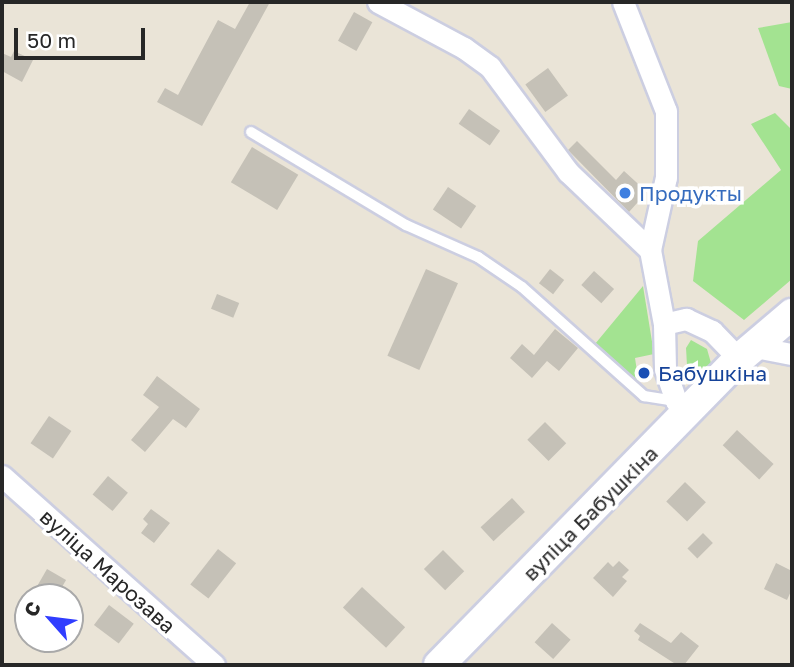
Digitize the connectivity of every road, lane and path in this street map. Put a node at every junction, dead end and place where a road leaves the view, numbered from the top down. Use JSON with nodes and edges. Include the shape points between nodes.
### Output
{"nodes":[{"id":1,"x":378,"y":2,"type":"edge"},
{"id":2,"x":623,"y":2,"type":"edge"},
{"id":3,"x":251,"y":132,"type":"dead end"},
{"id":4,"x":650,"y":250,"type":"junction"},
{"id":5,"x":792,"y":314,"type":"edge"},
{"id":6,"x":664,"y":324,"type":"junction"},
{"id":7,"x":747,"y":353,"type":"junction"},
{"id":8,"x":792,"y":354,"type":"edge"},
{"id":9,"x":683,"y":407,"type":"junction"},
{"id":10,"x":2,"y":476,"type":"edge"},
{"id":11,"x":214,"y":665,"type":"edge"},
{"id":12,"x":441,"y":665,"type":"edge"}],
"edges":[{"from":1,"to":4,"type":"street","via":[[464,48],[489,67],[568,172]]},
{"from":2,"to":4,"type":"street","via":[[666,111],[666,177]]},
{"from":3,"to":9,"type":"lane","via":[[406,225],[478,257],[522,288],[644,396]]},
{"from":4,"to":6,"type":"street"},
{"from":5,"to":7,"type":"street","name":"вуліца Бабушкіна"},
{"from":6,"to":7,"type":"street","via":[[686,319]]},
{"from":6,"to":9,"type":"street","via":[[664,369]]},
{"from":7,"to":8,"type":"street"},
{"from":7,"to":9,"type":"street","name":"вуліца Бабушкіна"},
{"from":9,"to":12,"type":"street","name":"вуліца Бабушкіна"},
{"from":10,"to":11,"type":"street","name":"вуліца Марозава"}]}
